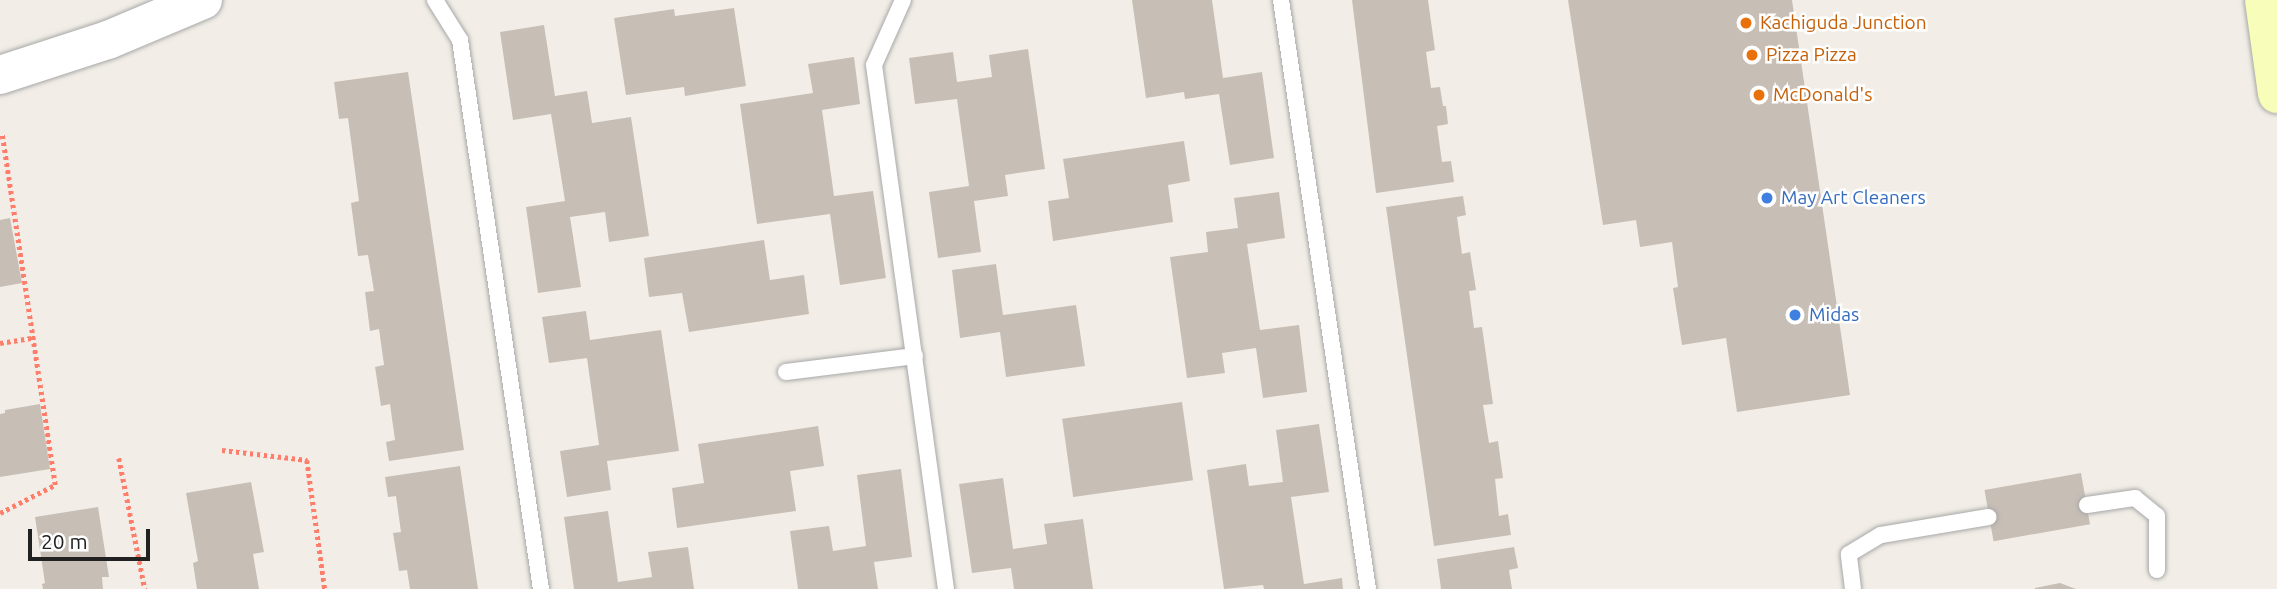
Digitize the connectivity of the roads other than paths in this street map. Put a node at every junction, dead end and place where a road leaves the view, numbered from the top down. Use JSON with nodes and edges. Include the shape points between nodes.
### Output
{"nodes":[{"id":1,"x":203,"y":0,"type":"edge"},
{"id":2,"x":435,"y":0,"type":"edge"},
{"id":3,"x":902,"y":0,"type":"edge"},
{"id":4,"x":1281,"y":0,"type":"edge"},
{"id":5,"x":2264,"y":0,"type":"edge"},
{"id":6,"x":0,"y":75,"type":"edge"},
{"id":7,"x":2277,"y":94,"type":"edge"},
{"id":8,"x":915,"y":356,"type":"junction"},
{"id":9,"x":786,"y":372,"type":"dead end"},
{"id":10,"x":2087,"y":505,"type":"dead end"},
{"id":11,"x":1989,"y":517,"type":"dead end"},
{"id":12,"x":2157,"y":570,"type":"dead end"},
{"id":13,"x":541,"y":589,"type":"edge"},
{"id":14,"x":946,"y":589,"type":"edge"},
{"id":15,"x":1368,"y":589,"type":"edge"},
{"id":16,"x":1853,"y":589,"type":"edge"}],
"edges":[{"from":1,"to":6,"type":"street","via":[[108,40]]},
{"from":2,"to":13,"type":"lane","via":[[460,40]]},
{"from":3,"to":8,"type":"lane","via":[[874,65]]},
{"from":4,"to":15,"type":"lane"},
{"from":5,"to":7,"type":"main road"},
{"from":8,"to":9,"type":"lane"},
{"from":8,"to":14,"type":"lane"},
{"from":10,"to":12,"type":"lane","via":[[2135,498],[2157,516]]},
{"from":11,"to":16,"type":"lane","via":[[1881,535],[1849,554]]}]}
